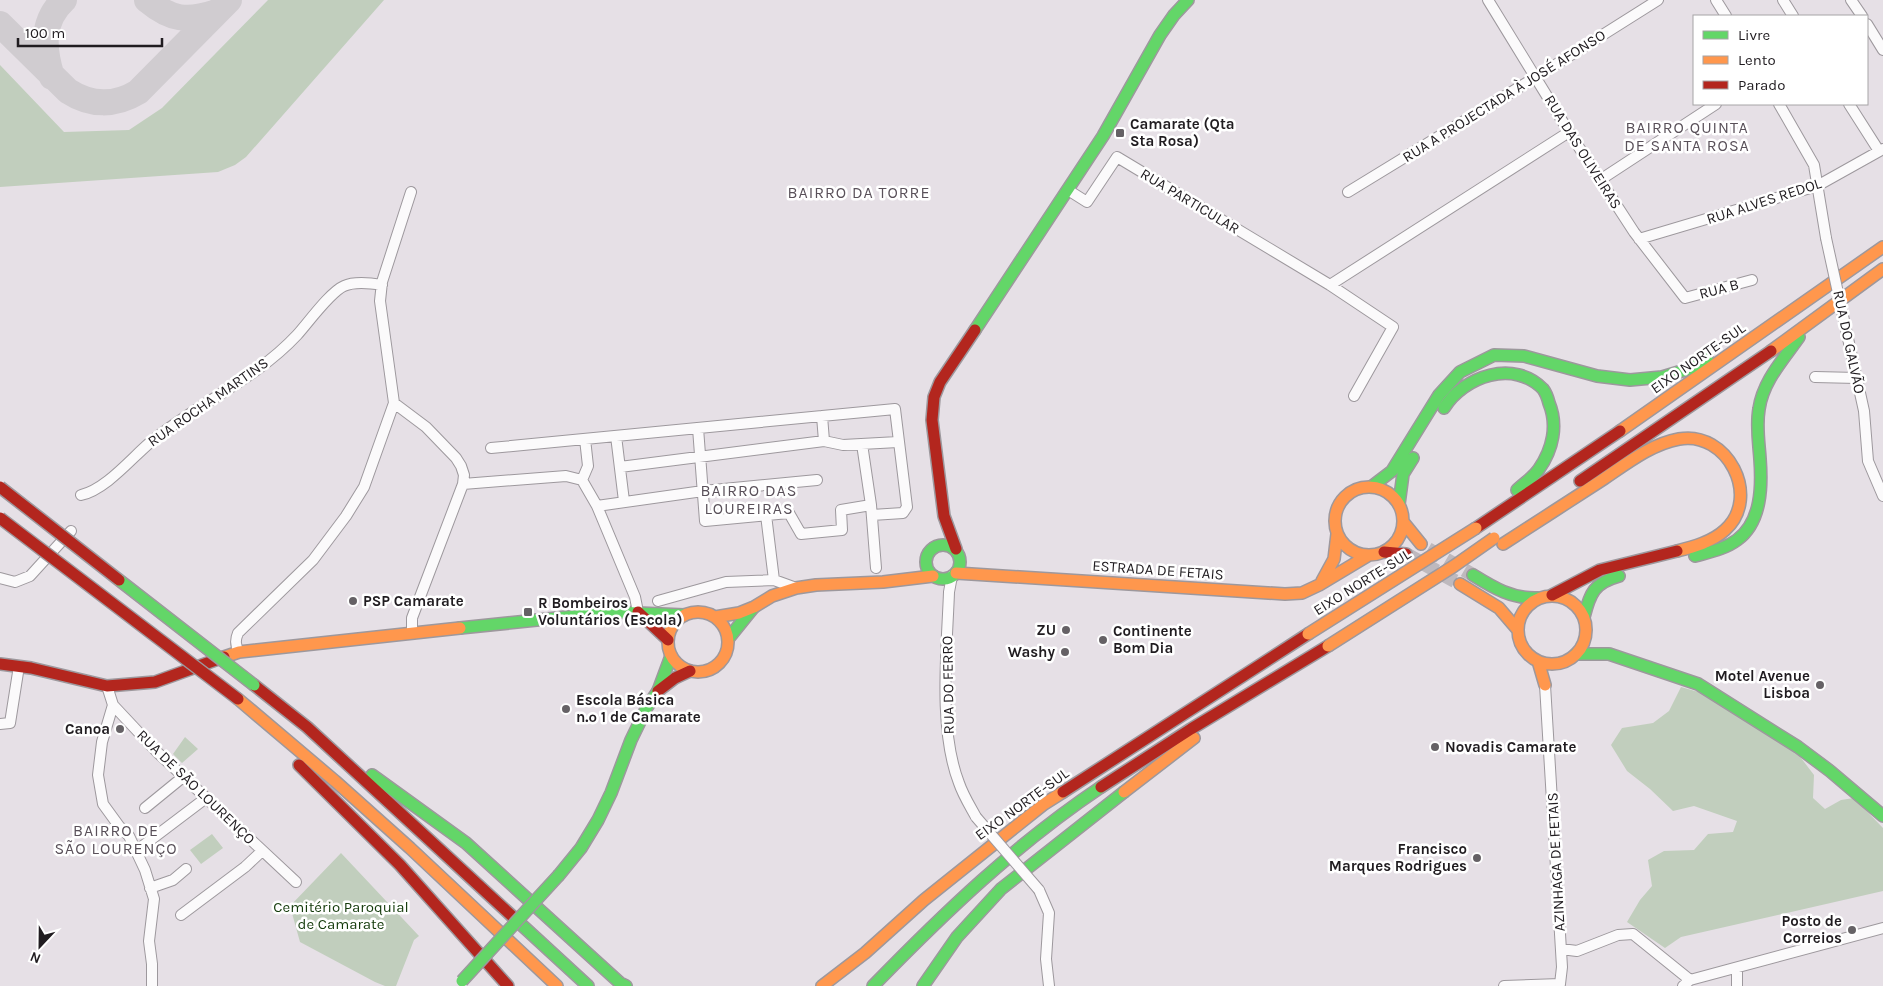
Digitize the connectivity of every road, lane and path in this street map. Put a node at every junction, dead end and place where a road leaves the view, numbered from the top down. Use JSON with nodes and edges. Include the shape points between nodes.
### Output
{"nodes":[{"id":1,"x":1188,"y":0,"type":"edge"},
{"id":2,"x":1488,"y":0,"type":"edge"},
{"id":3,"x":1658,"y":0,"type":"edge"},
{"id":4,"x":1783,"y":0,"type":"edge"},
{"id":5,"x":1851,"y":0,"type":"edge"},
{"id":6,"x":1718,"y":1,"type":"edge"},
{"id":7,"x":1725,"y":15,"type":"edge"},
{"id":8,"x":1792,"y":15,"type":"edge"},
{"id":9,"x":1861,"y":15,"type":"edge"},
{"id":10,"x":1868,"y":26,"type":"edge"},
{"id":11,"x":1883,"y":50,"type":"edge"},
{"id":12,"x":1536,"y":77,"type":"junction"},
{"id":13,"x":1714,"y":105,"type":"edge"},
{"id":14,"x":1780,"y":105,"type":"edge"},
{"id":15,"x":1850,"y":105,"type":"edge"},
{"id":16,"x":1569,"y":132,"type":"junction"},
{"id":17,"x":1881,"y":150,"type":"edge"},
{"id":18,"x":1600,"y":180,"type":"junction"},
{"id":19,"x":1817,"y":186,"type":"junction"},
{"id":20,"x":1068,"y":190,"type":"junction"},
{"id":21,"x":411,"y":192,"type":"dead end"},
{"id":22,"x":1348,"y":192,"type":"dead end"},
{"id":23,"x":1639,"y":239,"type":"junction"},
{"id":24,"x":1883,"y":247,"type":"edge"},
{"id":25,"x":1883,"y":269,"type":"edge"},
{"id":26,"x":1752,"y":280,"type":"dead end"},
{"id":27,"x":382,"y":285,"type":"junction"},
{"id":28,"x":1330,"y":285,"type":"junction"},
{"id":29,"x":1685,"y":298,"type":"joint"},
{"id":30,"x":1806,"y":326,"type":"junction"},
{"id":31,"x":1757,"y":335,"type":"junction"},
{"id":32,"x":1815,"y":378,"type":"dead end"},
{"id":33,"x":1857,"y":378,"type":"junction"},
{"id":34,"x":1354,"y":396,"type":"dead end"},
{"id":35,"x":394,"y":403,"type":"junction"},
{"id":36,"x":822,"y":416,"type":"junction"},
{"id":37,"x":698,"y":428,"type":"junction"},
{"id":38,"x":616,"y":436,"type":"junction"},
{"id":39,"x":585,"y":439,"type":"junction"},
{"id":40,"x":824,"y":441,"type":"junction"},
{"id":41,"x":898,"y":442,"type":"junction"},
{"id":42,"x":862,"y":444,"type":"junction"},
{"id":43,"x":491,"y":448,"type":"dead end"},
{"id":44,"x":700,"y":457,"type":"junction"},
{"id":45,"x":620,"y":467,"type":"junction"},
{"id":46,"x":582,"y":480,"type":"junction"},
{"id":47,"x":817,"y":480,"type":"dead end"},
{"id":48,"x":463,"y":484,"type":"junction"},
{"id":49,"x":1371,"y":487,"type":"junction"},
{"id":50,"x":0,"y":488,"type":"edge"},
{"id":51,"x":703,"y":491,"type":"junction"},
{"id":52,"x":81,"y":495,"type":"dead end"},
{"id":53,"x":1883,"y":496,"type":"edge"},
{"id":54,"x":624,"y":502,"type":"junction"},
{"id":55,"x":1399,"y":504,"type":"junction"},
{"id":56,"x":597,"y":506,"type":"junction"},
{"id":57,"x":871,"y":510,"type":"junction"},
{"id":58,"x":766,"y":515,"type":"junction"},
{"id":59,"x":944,"y":516,"type":"junction"},
{"id":60,"x":0,"y":518,"type":"edge"},
{"id":61,"x":1404,"y":523,"type":"junction"},
{"id":62,"x":1476,"y":528,"type":"junction"},
{"id":63,"x":71,"y":531,"type":"dead end"},
{"id":64,"x":1337,"y":534,"type":"junction"},
{"id":65,"x":1499,"y":541,"type":"junction"},
{"id":66,"x":1421,"y":544,"type":"tunnel mouth"},
{"id":67,"x":933,"y":547,"type":"junction"},
{"id":68,"x":957,"y":552,"type":"junction"},
{"id":69,"x":1384,"y":552,"type":"junction"},
{"id":70,"x":1406,"y":554,"type":"tunnel mouth"},
{"id":71,"x":1369,"y":556,"type":"junction"},
{"id":72,"x":926,"y":557,"type":"junction"},
{"id":73,"x":876,"y":568,"type":"dead end"},
{"id":74,"x":994,"y":575,"type":"junction"},
{"id":75,"x":1473,"y":575,"type":"tunnel mouth"},
{"id":76,"x":946,"y":576,"type":"junction"},
{"id":77,"x":0,"y":578,"type":"edge"},
{"id":78,"x":774,"y":580,"type":"junction"},
{"id":79,"x":898,"y":580,"type":"junction"},
{"id":80,"x":1460,"y":584,"type":"tunnel mouth"},
{"id":81,"x":1319,"y":585,"type":"junction"},
{"id":82,"x":796,"y":588,"type":"junction"},
{"id":83,"x":1552,"y":595,"type":"junction"},
{"id":84,"x":1539,"y":598,"type":"junction"},
{"id":85,"x":658,"y":601,"type":"dead end"},
{"id":86,"x":754,"y":607,"type":"junction"},
{"id":87,"x":638,"y":612,"type":"junction"},
{"id":88,"x":684,"y":615,"type":"junction"},
{"id":89,"x":716,"y":617,"type":"junction"},
{"id":90,"x":1584,"y":617,"type":"junction"},
{"id":91,"x":1517,"y":629,"type":"junction"},
{"id":92,"x":1586,"y":630,"type":"junction"},
{"id":93,"x":412,"y":632,"type":"junction"},
{"id":94,"x":728,"y":639,"type":"junction"},
{"id":95,"x":668,"y":640,"type":"junction"},
{"id":96,"x":239,"y":652,"type":"junction"},
{"id":97,"x":1576,"y":654,"type":"junction"},
{"id":98,"x":1609,"y":654,"type":"junction"},
{"id":99,"x":672,"y":656,"type":"junction"},
{"id":100,"x":1538,"y":661,"type":"junction"},
{"id":101,"x":0,"y":664,"type":"edge"},
{"id":102,"x":1551,"y":664,"type":"junction"},
{"id":103,"x":19,"y":666,"type":"junction"},
{"id":104,"x":690,"y":671,"type":"junction"},
{"id":105,"x":1545,"y":685,"type":"junction"},
{"id":106,"x":106,"y":686,"type":"junction"},
{"id":107,"x":658,"y":691,"type":"junction"},
{"id":108,"x":1244,"y":698,"type":"junction"},
{"id":109,"x":242,"y":702,"type":"junction"},
{"id":110,"x":113,"y":705,"type":"junction"},
{"id":111,"x":5,"y":724,"type":"edge"},
{"id":112,"x":306,"y":727,"type":"junction"},
{"id":113,"x":183,"y":777,"type":"junction"},
{"id":114,"x":206,"y":798,"type":"junction"},
{"id":115,"x":145,"y":808,"type":"dead end"},
{"id":116,"x":1883,"y":816,"type":"edge"},
{"id":117,"x":136,"y":851,"type":"junction"},
{"id":118,"x":262,"y":851,"type":"junction"},
{"id":119,"x":186,"y":868,"type":"dead end"},
{"id":120,"x":296,"y":882,"type":"dead end"},
{"id":121,"x":150,"y":888,"type":"junction"},
{"id":122,"x":181,"y":915,"type":"dead end"},
{"id":123,"x":1883,"y":928,"type":"edge"},
{"id":124,"x":1561,"y":949,"type":"junction"},
{"id":125,"x":865,"y":953,"type":"junction"},
{"id":126,"x":1737,"y":968,"type":"junction"},
{"id":127,"x":1686,"y":983,"type":"edge"},
{"id":128,"x":459,"y":984,"type":"edge"},
{"id":129,"x":152,"y":986,"type":"edge"},
{"id":130,"x":508,"y":986,"type":"edge"},
{"id":131,"x":557,"y":986,"type":"edge"},
{"id":132,"x":588,"y":986,"type":"edge"},
{"id":133,"x":626,"y":986,"type":"edge"},
{"id":134,"x":822,"y":986,"type":"edge"},
{"id":135,"x":836,"y":986,"type":"edge"},
{"id":136,"x":873,"y":986,"type":"edge"},
{"id":137,"x":923,"y":986,"type":"edge"},
{"id":138,"x":1050,"y":986,"type":"edge"},
{"id":139,"x":1504,"y":986,"type":"edge"},
{"id":140,"x":1736,"y":986,"type":"edge"}],
"edges":[{"from":1,"to":20,"type":"main road","via":[[1160,35],[1105,133]]},
{"from":2,"to":12,"type":"street","name":"RUA DAS OLIVEIRAS"},
{"from":3,"to":12,"type":"street","name":"RUA A PROJECTADA À JOSÉ AFONSO"},
{"from":4,"to":8,"type":"street"},
{"from":5,"to":9,"type":"street"},
{"from":6,"to":7,"type":"street"},
{"from":10,"to":11,"type":"street"},
{"from":12,"to":16,"type":"street","name":"RUA DAS OLIVEIRAS"},
{"from":12,"to":22,"type":"street","name":"RUA A PROJECTADA À JOSÉ AFONSO"},
{"from":13,"to":18,"type":"street"},
{"from":14,"to":19,"type":"street","name":"RUA DO GALVÃO","via":[[1814,164]]},
{"from":15,"to":17,"type":"street"},
{"from":16,"to":18,"type":"street","name":"RUA DAS OLIVEIRAS"},
{"from":16,"to":28,"type":"street"},
{"from":17,"to":19,"type":"street","name":"RUA ALVES REDOL"},
{"from":18,"to":23,"type":"street","name":"RUA DAS OLIVEIRAS"},
{"from":19,"to":23,"type":"street","name":"RUA ALVES REDOL"},
{"from":19,"to":33,"type":"street","name":"RUA DO GALVÃO","bridge":true},
{"from":20,"to":28,"type":"street","name":"RUA PARTICULAR","via":[[1087,202],[1117,157]]},
{"from":20,"to":59,"type":"main road","via":[[948,369],[934,397],[932,420]]},
{"from":21,"to":27,"type":"street"},
{"from":23,"to":29,"type":"street","name":"RUA DAS OLIVEIRAS"},
{"from":24,"to":31,"type":"main road","name":"EIXO NORTE-SUL"},
{"from":25,"to":30,"type":"main road"},
{"from":26,"to":29,"type":"street","name":"RUA B"},
{"from":27,"to":35,"type":"street","via":[[380,301]]},
{"from":27,"to":52,"type":"street","name":"RUA ROCHA MARTINS","via":[[365,282],[345,286],[335,292],[295,337],[257,370],[184,416],[100,487]]},
{"from":28,"to":34,"type":"street","name":"RUA PARTICULAR","via":[[1393,327]]},
{"from":30,"to":65,"type":"main road"},
{"from":30,"to":90,"type":"main road","via":[[1762,394],[1757,426],[1761,484],[1757,511],[1742,535],[1718,550],[1603,580],[1590,593]]},
{"from":31,"to":49,"type":"main road","via":[[1723,348],[1692,368],[1662,377],[1630,380],[1597,376],[1524,356],[1494,355],[1460,372],[1439,395],[1392,471]]},
{"from":31,"to":62,"type":"main road","name":"EIXO NORTE-SUL"},
{"from":32,"to":33,"type":"street"},
{"from":33,"to":53,"type":"street","name":"RUA DO GALVÃO","via":[[1868,461]]},
{"from":35,"to":48,"type":"street","via":[[426,427],[456,458],[464,475]]},
{"from":35,"to":96,"type":"street","via":[[356,502],[313,560],[243,627],[236,640]]},
{"from":36,"to":37,"type":"street"},
{"from":36,"to":40,"type":"street"},
{"from":36,"to":41,"type":"street","via":[[895,409]]},
{"from":37,"to":38,"type":"street"},
{"from":37,"to":44,"type":"street"},
{"from":38,"to":39,"type":"street"},
{"from":38,"to":45,"type":"street"},
{"from":39,"to":43,"type":"street"},
{"from":39,"to":46,"type":"street","via":[[588,466]]},
{"from":40,"to":42,"type":"street"},
{"from":40,"to":44,"type":"street"},
{"from":41,"to":42,"type":"street"},
{"from":41,"to":57,"type":"street","via":[[907,507],[903,513]]},
{"from":42,"to":57,"type":"street"},
{"from":44,"to":45,"type":"street"},
{"from":44,"to":51,"type":"street"},
{"from":45,"to":54,"type":"street"},
{"from":46,"to":48,"type":"street","via":[[566,476]]},
{"from":46,"to":56,"type":"street"},
{"from":47,"to":51,"type":"street"},
{"from":48,"to":93,"type":"street","via":[[412,618]]},
{"from":49,"to":55,"type":"main road","via":[[1392,495]]},
{"from":49,"to":64,"type":"main road","via":[[1357,489],[1338,507],[1334,520]]},
{"from":50,"to":112,"type":"main road","bridge":true},
{"from":51,"to":54,"type":"street"},
{"from":51,"to":58,"type":"street","via":[[705,521]]},
{"from":54,"to":56,"type":"street"},
{"from":55,"to":61,"type":"main road"},
{"from":55,"to":62,"type":"main road","via":[[1403,474],[1449,400],[1467,384],[1496,372],[1523,376],[1544,390],[1554,415],[1553,441],[1539,469]]},
{"from":56,"to":87,"type":"street"},
{"from":57,"to":58,"type":"street","via":[[841,510],[842,530],[802,534],[789,513]]},
{"from":57,"to":73,"type":"street"},
{"from":58,"to":78,"type":"street"},
{"from":59,"to":67,"type":"main road"},
{"from":59,"to":68,"type":"main road"},
{"from":60,"to":109,"type":"main road","bridge":true},
{"from":61,"to":66,"type":"main road"},
{"from":61,"to":69,"type":"main road","via":[[1401,535]]},
{"from":62,"to":125,"type":"main road","name":"EIXO NORTE-SUL","bridge":true,"via":[[1044,804],[924,900]]},
{"from":63,"to":77,"type":"street","via":[[30,576],[14,582]]},
{"from":64,"to":71,"type":"main road","via":[[1344,545]]},
{"from":64,"to":81,"type":"main road","via":[[1337,552]]},
{"from":65,"to":83,"type":"main road","via":[[1647,451],[1671,440],[1699,438],[1720,448],[1734,466],[1741,487],[1738,509],[1726,529],[1708,542],[1598,571]]},
{"from":65,"to":108,"type":"main road","bridge":true},
{"from":67,"to":68,"type":"main road","via":[[945,544]]},
{"from":67,"to":72,"type":"main road"},
{"from":68,"to":74,"type":"main road","name":"ESTRADA DE FETAIS"},
{"from":68,"to":76,"type":"main road","via":[[960,568]]},
{"from":69,"to":70,"type":"main road"},
{"from":69,"to":71,"type":"main road"},
{"from":71,"to":81,"type":"main road","name":"ESTRADA DE FETAIS"},
{"from":72,"to":76,"type":"main road","via":[[926,568]]},
{"from":72,"to":79,"type":"main road"},
{"from":74,"to":76,"type":"main road","name":"ESTRADA DE FETAIS","via":[[970,572]]},
{"from":74,"to":81,"type":"main road","name":"ESTRADA DE FETAIS","via":[[1285,594],[1302,593]]},
{"from":75,"to":84,"type":"main road","via":[[1510,596]]},
{"from":76,"to":79,"type":"main road","name":"ESTRADA DE FETAIS"},
{"from":76,"to":138,"type":"street","name":"RUA DO FERRO","bridge":true,"via":[[949,592],[945,689],[950,749],[959,782],[976,817],[1039,890],[1049,913],[1046,959]]},
{"from":78,"to":82,"type":"street"},
{"from":78,"to":85,"type":"street","via":[[726,582]]},
{"from":79,"to":82,"type":"main road","name":"ESTRADA DE FETAIS"},
{"from":80,"to":91,"type":"main road","via":[[1500,608]]},
{"from":82,"to":86,"type":"main road","name":"ESTRADA DE FETAIS","via":[[772,596]]},
{"from":83,"to":84,"type":"main road"},
{"from":83,"to":90,"type":"main road","via":[[1571,602]]},
{"from":84,"to":91,"type":"main road","via":[[1520,616]]},
{"from":86,"to":89,"type":"main road"},
{"from":86,"to":94,"type":"main road"},
{"from":87,"to":88,"type":"main road"},
{"from":87,"to":93,"type":"main road"},
{"from":87,"to":95,"type":"main road"},
{"from":88,"to":89,"type":"main road","via":[[700,612]]},
{"from":88,"to":95,"type":"main road","via":[[670,630]]},
{"from":89,"to":94,"type":"main road"},
{"from":90,"to":92,"type":"main road"},
{"from":91,"to":100,"type":"main road","via":[[1527,654]]},
{"from":92,"to":97,"type":"main road","via":[[1584,643]]},
{"from":92,"to":98,"type":"main road","via":[[1594,642]]},
{"from":93,"to":96,"type":"main road"},
{"from":94,"to":104,"type":"main road","via":[[728,649],[718,665],[700,672]]},
{"from":95,"to":99,"type":"main road"},
{"from":96,"to":106,"type":"main road","via":[[155,682]]},
{"from":97,"to":98,"type":"main road"},
{"from":97,"to":102,"type":"main road","via":[[1565,662]]},
{"from":98,"to":116,"type":"main road","via":[[1714,692],[1798,747]]},
{"from":99,"to":104,"type":"main road","via":[[676,663]]},
{"from":99,"to":107,"type":"main road"},
{"from":100,"to":102,"type":"main road"},
{"from":100,"to":105,"type":"main road"},
{"from":101,"to":103,"type":"main road"},
{"from":102,"to":105,"type":"main road"},
{"from":103,"to":106,"type":"main road"},
{"from":103,"to":111,"type":"street"},
{"from":104,"to":107,"type":"main road"},
{"from":105,"to":124,"type":"street","name":"AZINHAGA DE FETAIS"},
{"from":106,"to":110,"type":"street","name":"RUA DE SÃO LOURENÇO"},
{"from":107,"to":128,"type":"main road","bridge":true,"via":[[630,740],[611,793],[581,848]]},
{"from":108,"to":136,"type":"main road","via":[[1129,767],[1056,818],[964,894]]},
{"from":108,"to":137,"type":"main road","via":[[1000,890],[957,937]]},
{"from":109,"to":130,"type":"main road","via":[[269,738],[400,865]]},
{"from":109,"to":131,"type":"main road","via":[[404,842]]},
{"from":110,"to":113,"type":"street","name":"RUA DE SÃO LOURENÇO"},
{"from":110,"to":117,"type":"street","via":[[102,742],[98,775],[102,804],[129,836]]},
{"from":112,"to":132,"type":"main road"},
{"from":112,"to":133,"type":"main road","via":[[466,843]]},
{"from":113,"to":114,"type":"street","name":"RUA DE SÃO LOURENÇO"},
{"from":113,"to":115,"type":"street"},
{"from":114,"to":117,"type":"street"},
{"from":114,"to":118,"type":"street","name":"RUA DE SÃO LOURENÇO"},
{"from":117,"to":121,"type":"street"},
{"from":118,"to":120,"type":"street","name":"RUA DE SÃO LOURENÇO"},
{"from":118,"to":122,"type":"street"},
{"from":119,"to":121,"type":"street","via":[[173,880]]},
{"from":121,"to":129,"type":"street","via":[[154,899],[149,941]]},
{"from":123,"to":126,"type":"street"},
{"from":124,"to":127,"type":"street","via":[[1577,951],[1633,934]]},
{"from":124,"to":139,"type":"street","name":"AZINHAGA DE FETAIS","via":[[1560,984]]},
{"from":125,"to":134,"type":"main road"},
{"from":125,"to":135,"type":"main road"},
{"from":126,"to":127,"type":"street"},
{"from":126,"to":140,"type":"street"}]}
